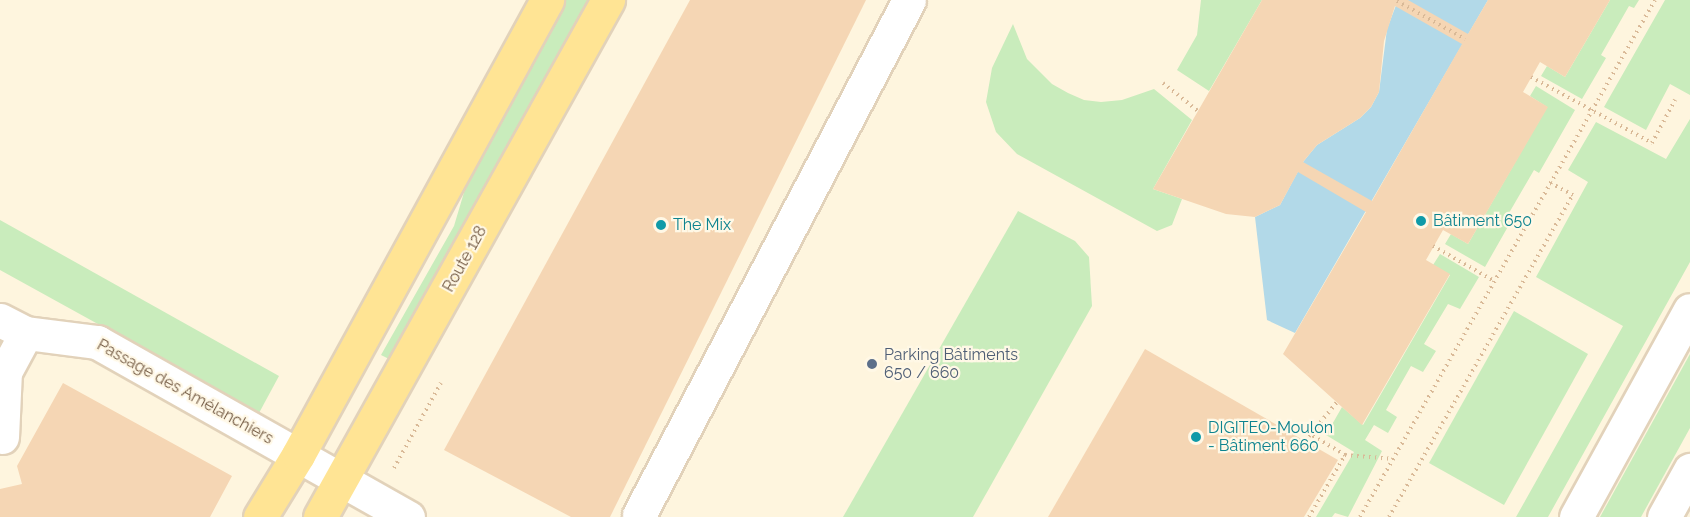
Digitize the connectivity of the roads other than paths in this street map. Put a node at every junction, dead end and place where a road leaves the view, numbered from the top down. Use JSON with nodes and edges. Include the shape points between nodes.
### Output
{"nodes":[{"id":1,"x":547,"y":0,"type":"edge"},
{"id":2,"x":608,"y":0,"type":"edge"},
{"id":3,"x":909,"y":0,"type":"edge"},
{"id":4,"x":1690,"y":310,"type":"edge"},
{"id":5,"x":13,"y":327,"type":"edge"},
{"id":6,"x":2,"y":437,"type":"dead end"},
{"id":7,"x":298,"y":455,"type":"junction"},
{"id":8,"x":1690,"y":470,"type":"edge"},
{"id":9,"x":341,"y":480,"type":"junction"},
{"id":10,"x":639,"y":515,"type":"dead end"},
{"id":11,"x":260,"y":517,"type":"edge"},
{"id":12,"x":320,"y":517,"type":"edge"},
{"id":13,"x":408,"y":517,"type":"edge"},
{"id":14,"x":1575,"y":517,"type":"edge"},
{"id":15,"x":1664,"y":517,"type":"edge"}],
"edges":[{"from":1,"to":7,"type":"main road"},
{"from":2,"to":9,"type":"main road","name":"Route 128"},
{"from":3,"to":10,"type":"street"},
{"from":4,"to":14,"type":"street"},
{"from":5,"to":6,"type":"street","via":[[5,372]]},
{"from":5,"to":7,"type":"street","name":"Passage des Amélanchiers","via":[[97,342]]},
{"from":7,"to":9,"type":"street","name":"Passage des Amélanchiers"},
{"from":7,"to":11,"type":"main road"},
{"from":8,"to":15,"type":"street"},
{"from":9,"to":12,"type":"main road","name":"Route 128"},
{"from":9,"to":13,"type":"street","name":"Passage des Amélanchiers"}]}
